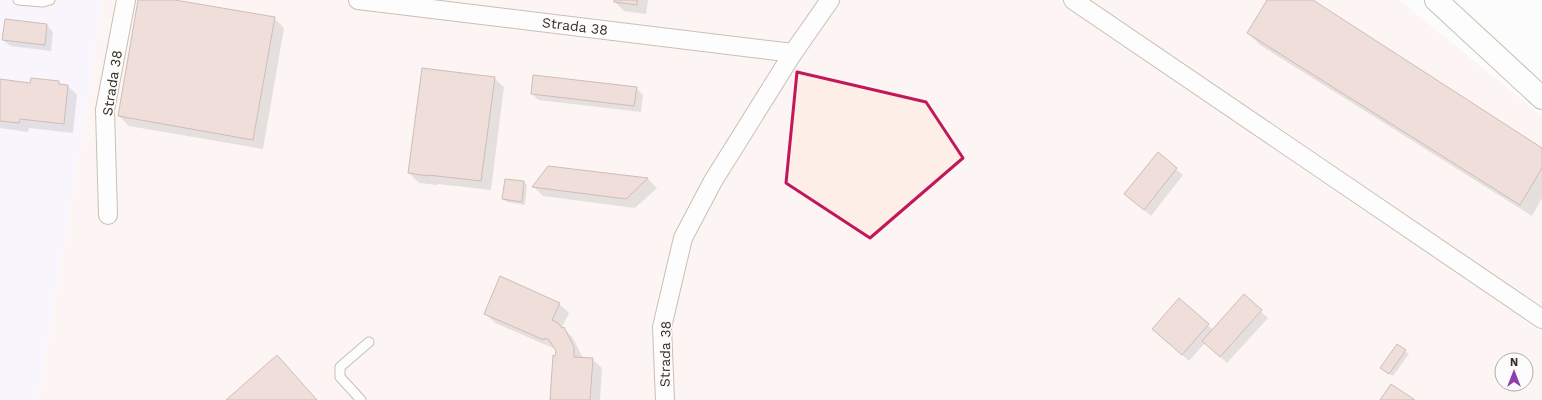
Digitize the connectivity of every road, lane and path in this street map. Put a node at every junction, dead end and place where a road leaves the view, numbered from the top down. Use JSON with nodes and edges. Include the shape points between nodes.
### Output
{"nodes":[{"id":1,"x":18,"y":0,"type":"edge"},
{"id":2,"x":50,"y":0,"type":"edge"},
{"id":3,"x":126,"y":0,"type":"edge"},
{"id":4,"x":358,"y":0,"type":"edge"},
{"id":5,"x":830,"y":0,"type":"edge"},
{"id":6,"x":1073,"y":0,"type":"edge"},
{"id":7,"x":1436,"y":0,"type":"edge"},
{"id":8,"x":793,"y":52,"type":"junction"},
{"id":9,"x":1542,"y":98,"type":"edge"},
{"id":10,"x":108,"y":215,"type":"dead end"},
{"id":11,"x":1542,"y":319,"type":"edge"},
{"id":12,"x":369,"y":342,"type":"dead end"},
{"id":13,"x":361,"y":400,"type":"edge"},
{"id":14,"x":665,"y":400,"type":"edge"}],
"edges":[{"from":1,"to":2,"type":"lane"},
{"from":3,"to":10,"type":"street","name":"Strada 38","via":[[105,110]]},
{"from":4,"to":8,"type":"street","name":"Strada 38"},
{"from":5,"to":8,"type":"street","name":"Strada 38"},
{"from":6,"to":11,"type":"street"},
{"from":7,"to":9,"type":"main road"},
{"from":8,"to":14,"type":"street","name":"Strada 38","via":[[713,181],[683,238],[662,326]]},
{"from":12,"to":13,"type":"lane","via":[[340,367],[340,377]]}]}
